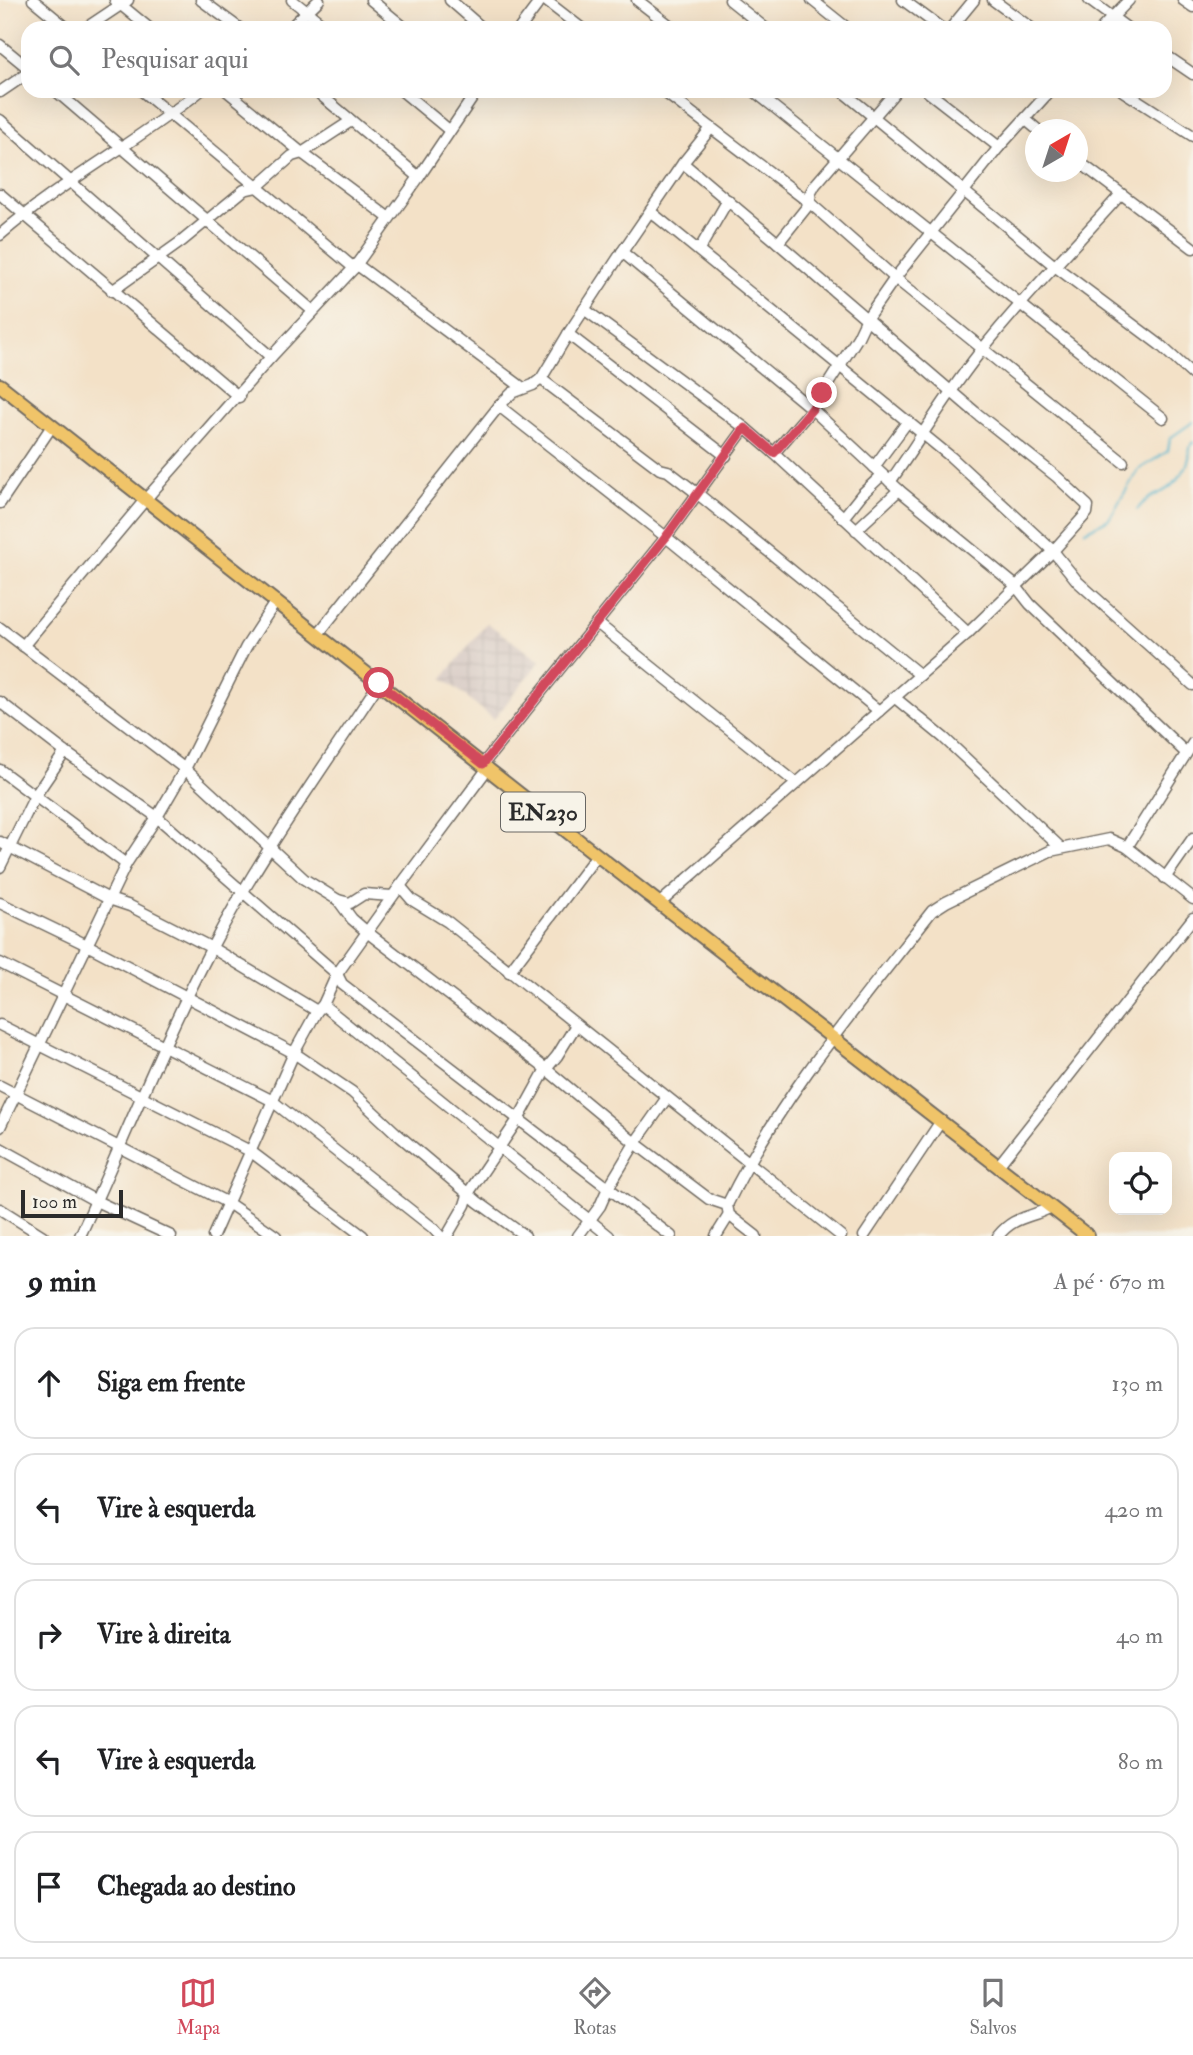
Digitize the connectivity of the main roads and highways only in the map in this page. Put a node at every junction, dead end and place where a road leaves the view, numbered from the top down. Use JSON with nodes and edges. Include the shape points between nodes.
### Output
{"nodes":[{"id":1,"x":0,"y":386,"type":"edge"},
{"id":2,"x":1088,"y":1236,"type":"edge"}],
"edges":[{"from":1,"to":2,"type":"main road","number":"EN230"}]}
